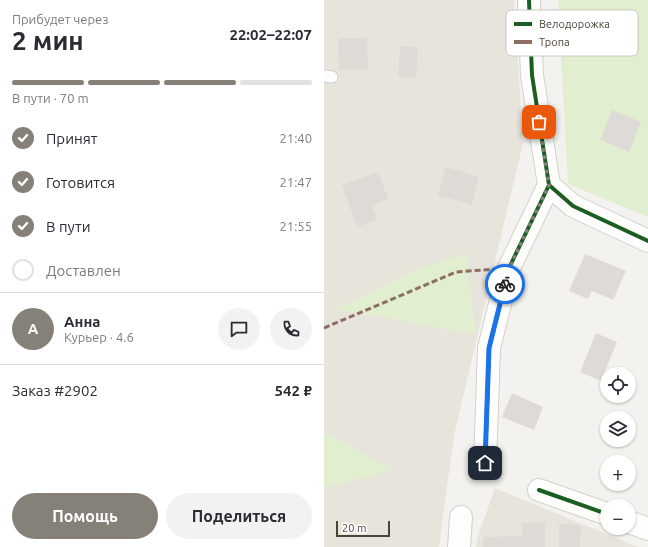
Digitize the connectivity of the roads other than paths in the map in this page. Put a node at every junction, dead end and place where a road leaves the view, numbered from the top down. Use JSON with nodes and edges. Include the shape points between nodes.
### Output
{"nodes":[{"id":1,"x":529,"y":0,"type":"edge"},
{"id":2,"x":529,"y":10,"type":"edge"},
{"id":3,"x":531,"y":56,"type":"edge"},
{"id":4,"x":549,"y":185,"type":"junction"},
{"id":5,"x":648,"y":241,"type":"edge"},
{"id":6,"x":485,"y":463,"type":"dead end"},
{"id":7,"x":539,"y":490,"type":"dead end"},
{"id":8,"x":600,"y":512,"type":"edge"},
{"id":9,"x":461,"y":517,"type":"dead end"},
{"id":10,"x":636,"y":525,"type":"edge"},
{"id":11,"x":648,"y":529,"type":"edge"},
{"id":12,"x":459,"y":547,"type":"edge"}],
"edges":[{"from":1,"to":2,"type":"street"},
{"from":3,"to":4,"type":"street"},
{"from":4,"to":5,"type":"street","via":[[573,206]]},
{"from":4,"to":6,"type":"street","via":[[509,268],[489,348]]},
{"from":7,"to":8,"type":"street"},
{"from":9,"to":12,"type":"street"},
{"from":10,"to":11,"type":"street"}]}
